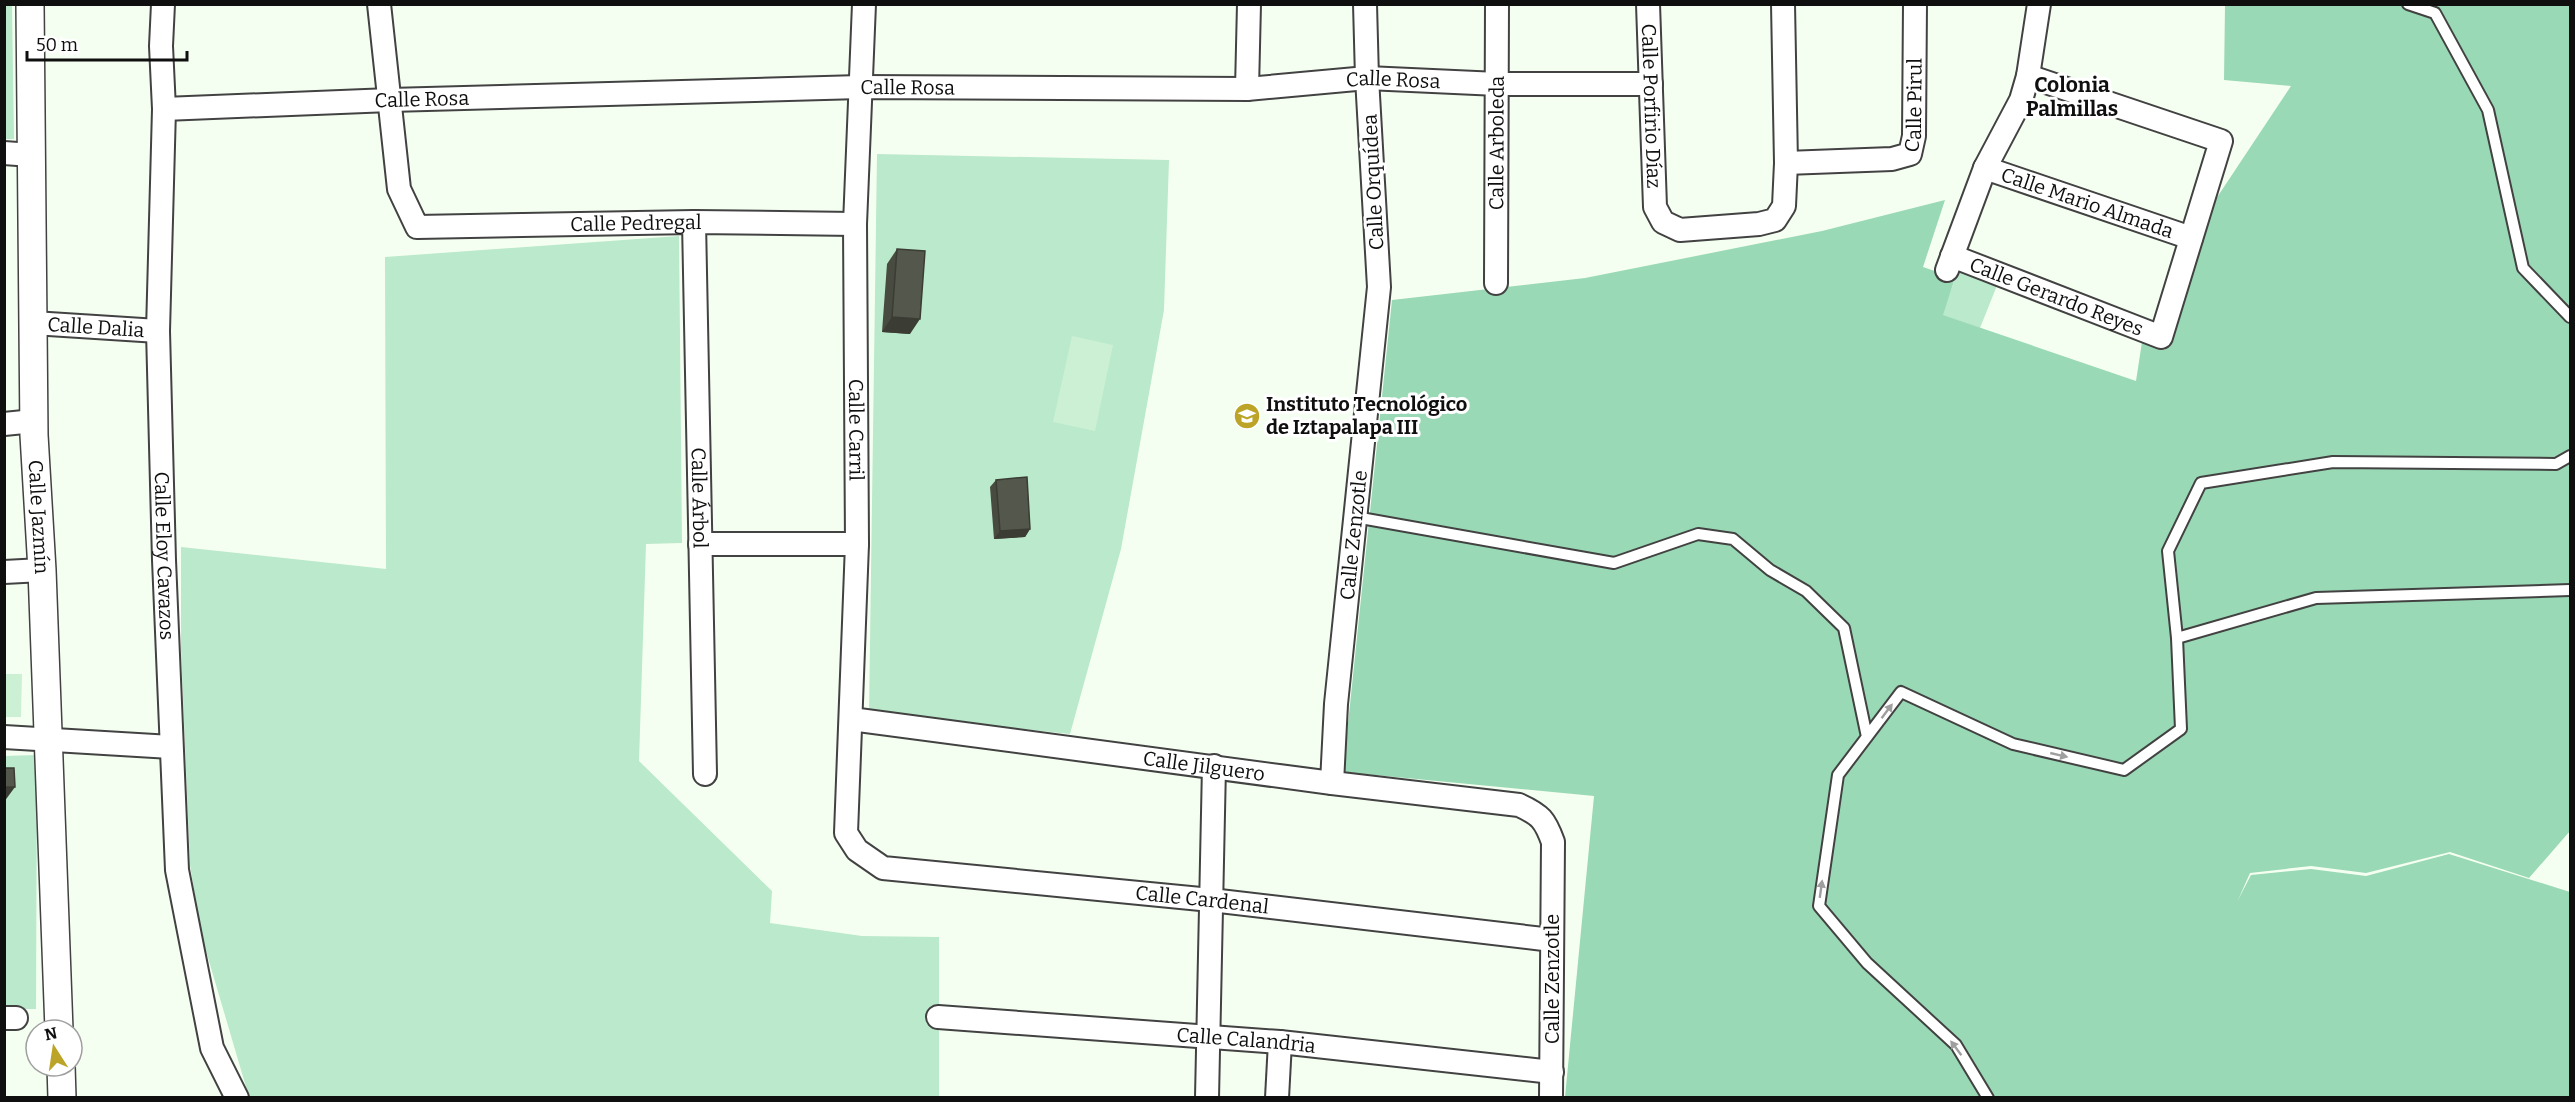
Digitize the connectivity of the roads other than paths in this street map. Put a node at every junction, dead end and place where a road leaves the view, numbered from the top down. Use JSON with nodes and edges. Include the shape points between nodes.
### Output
{"nodes":[{"id":1,"x":30,"y":4,"type":"edge"},
{"id":2,"x":163,"y":4,"type":"edge"},
{"id":3,"x":379,"y":4,"type":"edge"},
{"id":4,"x":864,"y":4,"type":"edge"},
{"id":5,"x":1249,"y":4,"type":"edge"},
{"id":6,"x":1365,"y":4,"type":"edge"},
{"id":7,"x":1497,"y":4,"type":"edge"},
{"id":8,"x":1648,"y":4,"type":"edge"},
{"id":9,"x":1783,"y":4,"type":"edge"},
{"id":10,"x":1915,"y":4,"type":"edge"},
{"id":11,"x":2039,"y":4,"type":"edge"},
{"id":12,"x":2408,"y":4,"type":"edge"},
{"id":13,"x":2028,"y":76,"type":"junction"},
{"id":14,"x":1366,"y":78,"type":"junction"},
{"id":15,"x":1498,"y":84,"type":"junction"},
{"id":16,"x":1651,"y":84,"type":"junction"},
{"id":17,"x":860,"y":87,"type":"junction"},
{"id":18,"x":1247,"y":89,"type":"junction"},
{"id":19,"x":390,"y":100,"type":"junction"},
{"id":20,"x":164,"y":109,"type":"junction"},
{"id":21,"x":4,"y":153,"type":"edge"},
{"id":22,"x":31,"y":155,"type":"junction"},
{"id":23,"x":1786,"y":164,"type":"junction"},
{"id":24,"x":1985,"y":168,"type":"junction"},
{"id":25,"x":694,"y":222,"type":"junction"},
{"id":26,"x":855,"y":224,"type":"junction"},
{"id":27,"x":2191,"y":238,"type":"junction"},
{"id":28,"x":1496,"y":283,"type":"dead end"},
{"id":29,"x":1379,"y":287,"type":"joint"},
{"id":30,"x":2571,"y":317,"type":"edge"},
{"id":31,"x":33,"y":323,"type":"junction"},
{"id":32,"x":158,"y":331,"type":"junction"},
{"id":33,"x":34,"y":421,"type":"junction"},
{"id":34,"x":4,"y":424,"type":"edge"},
{"id":35,"x":2571,"y":456,"type":"edge"},
{"id":36,"x":1354,"y":517,"type":"junction"},
{"id":37,"x":700,"y":544,"type":"junction"},
{"id":38,"x":857,"y":544,"type":"junction"},
{"id":39,"x":42,"y":570,"type":"junction"},
{"id":40,"x":4,"y":572,"type":"edge"},
{"id":41,"x":2571,"y":590,"type":"edge"},
{"id":42,"x":2177,"y":638,"type":"junction"},
{"id":43,"x":851,"y":719,"type":"junction"},
{"id":44,"x":4,"y":737,"type":"edge"},
{"id":45,"x":1867,"y":737,"type":"junction"},
{"id":46,"x":47,"y":738,"type":"junction"},
{"id":47,"x":171,"y":747,"type":"junction"},
{"id":48,"x":1214,"y":766,"type":"junction"},
{"id":49,"x":705,"y":774,"type":"dead end"},
{"id":50,"x":1332,"y":783,"type":"junction"},
{"id":51,"x":1547,"y":826,"type":"joint"},
{"id":52,"x":858,"y":850,"type":"joint"},
{"id":53,"x":1211,"y":900,"type":"junction"},
{"id":54,"x":1552,"y":940,"type":"junction"},
{"id":55,"x":938,"y":1017,"type":"dead end"},
{"id":56,"x":59,"y":1018,"type":"edge"},
{"id":57,"x":1209,"y":1037,"type":"junction"},
{"id":58,"x":1280,"y":1042,"type":"junction"},
{"id":59,"x":1552,"y":1072,"type":"junction"},
{"id":60,"x":61,"y":1078,"type":"edge"},
{"id":61,"x":62,"y":1098,"type":"edge"},
{"id":62,"x":237,"y":1098,"type":"edge"},
{"id":63,"x":1207,"y":1098,"type":"edge"},
{"id":64,"x":1277,"y":1098,"type":"edge"},
{"id":65,"x":1551,"y":1098,"type":"edge"},
{"id":66,"x":1988,"y":1098,"type":"edge"}],
"edges":[{"from":1,"to":22,"type":"street","name":"Calle Jazmín"},
{"from":2,"to":20,"type":"street","name":"Calle Eloy Cavazos"},
{"from":3,"to":19,"type":"street"},
{"from":4,"to":17,"type":"street","name":"Calle Carril"},
{"from":5,"to":18,"type":"street"},
{"from":6,"to":14,"type":"street","name":"Calle Orquídea"},
{"from":7,"to":15,"type":"street","name":"Calle Arboleda"},
{"from":8,"to":16,"type":"street","name":"Calle Porfirio Díaz"},
{"from":9,"to":23,"type":"street"},
{"from":10,"to":23,"type":"street","name":"Calle Pirul","via":[[1914,136],[1910,153],[1893,159]]},
{"from":11,"to":13,"type":"street"},
{"from":12,"to":30,"type":"lane","via":[[2435,13],[2488,110],[2523,268]]},
{"from":13,"to":24,"type":"street","via":[[2021,100]]},
{"from":13,"to":27,"type":"street","via":[[2221,141]]},
{"from":14,"to":15,"type":"street","name":"Calle Rosa"},
{"from":14,"to":18,"type":"street","name":"Calle Rosa"},
{"from":14,"to":29,"type":"street","name":"Calle Orquídea"},
{"from":15,"to":16,"type":"street","name":"Calle Rosa"},
{"from":15,"to":28,"type":"street","name":"Calle Arboleda"},
{"from":16,"to":23,"type":"street","name":"Calle Porfirio Díaz","via":[[1655,207],[1663,222],[1680,230],[1775,220],[1784,206]]},
{"from":17,"to":18,"type":"street","name":"Calle Rosa"},
{"from":17,"to":19,"type":"street","name":"Calle Rosa"},
{"from":17,"to":26,"type":"street","name":"Calle Carril"},
{"from":19,"to":20,"type":"street","name":"Calle Rosa"},
{"from":19,"to":25,"type":"street","name":"Calle Pedregal","via":[[399,189],[417,226]]},
{"from":20,"to":32,"type":"street","name":"Calle Eloy Cavazos"},
{"from":21,"to":22,"type":"street"},
{"from":22,"to":31,"type":"street","name":"Calle Jazmín"},
{"from":24,"to":27,"type":"street","name":"Calle Mario Almada"},
{"from":24,"to":27,"type":"street","name":"Calle Gerardo Reyes","via":[[1950,263],[2161,337]]},
{"from":25,"to":26,"type":"street","name":"Calle Pedregal"},
{"from":25,"to":37,"type":"street","name":"Calle Árbol"},
{"from":26,"to":38,"type":"street","name":"Calle Carril"},
{"from":29,"to":36,"type":"street","name":"Calle Zenzotle"},
{"from":31,"to":32,"type":"street","name":"Calle Dalia"},
{"from":31,"to":33,"type":"street","name":"Calle Jazmín"},
{"from":32,"to":47,"type":"street","name":"Calle Eloy Cavazos"},
{"from":33,"to":34,"type":"street"},
{"from":33,"to":39,"type":"street","name":"Calle Jazmín"},
{"from":35,"to":42,"type":"lane","via":[[2556,464],[2333,462],[2200,483],[2168,551]]},
{"from":36,"to":45,"type":"lane","via":[[1614,562],[1698,534],[1733,539],[1770,570],[1806,591],[1844,628]]},
{"from":36,"to":50,"type":"street","name":"Calle Zenzotle"},
{"from":37,"to":38,"type":"street"},
{"from":37,"to":49,"type":"street","name":"Calle Árbol"},
{"from":38,"to":43,"type":"street","name":"Calle Carril"},
{"from":39,"to":40,"type":"street"},
{"from":39,"to":46,"type":"street","name":"Calle Jazmín"},
{"from":41,"to":42,"type":"lane","via":[[2316,598]]},
{"from":45,"to":42,"type":"lane","one_way":true,"via":[[1901,692],[2013,744],[2124,770],[2181,729]]},
{"from":43,"to":48,"type":"street","name":"Calle Jilguero"},
{"from":43,"to":52,"type":"street","name":"Calle Carril","via":[[846,832]]},
{"from":44,"to":46,"type":"street"},
{"from":66,"to":45,"type":"lane","one_way":true,"via":[[1956,1046],[1866,963],[1819,906],[1838,775]]},
{"from":46,"to":47,"type":"street"},
{"from":46,"to":56,"type":"street","name":"Calle Jazmín"},
{"from":47,"to":62,"type":"street","name":"Calle Eloy Cavazos","via":[[179,881],[212,1048]]},
{"from":48,"to":50,"type":"street","name":"Calle Jilguero"},
{"from":48,"to":53,"type":"street"},
{"from":50,"to":51,"type":"street","name":"Calle Jilguero","via":[[1519,805],[1538,813]]},
{"from":51,"to":54,"type":"street","name":"Calle Zenzotle","via":[[1553,842]]},
{"from":52,"to":53,"type":"street","name":"Calle Cardenal","via":[[883,868]]},
{"from":53,"to":54,"type":"street","name":"Calle Cardenal"},
{"from":53,"to":57,"type":"street"},
{"from":54,"to":59,"type":"street","name":"Calle Zenzotle"},
{"from":55,"to":57,"type":"street","name":"Calle Calandria"},
{"from":57,"to":58,"type":"street","name":"Calle Calandria"},
{"from":57,"to":63,"type":"street"},
{"from":58,"to":59,"type":"street","name":"Calle Calandria"},
{"from":58,"to":64,"type":"street"},
{"from":59,"to":65,"type":"street","name":"Calle Zenzotle"},
{"from":60,"to":61,"type":"street"}]}
